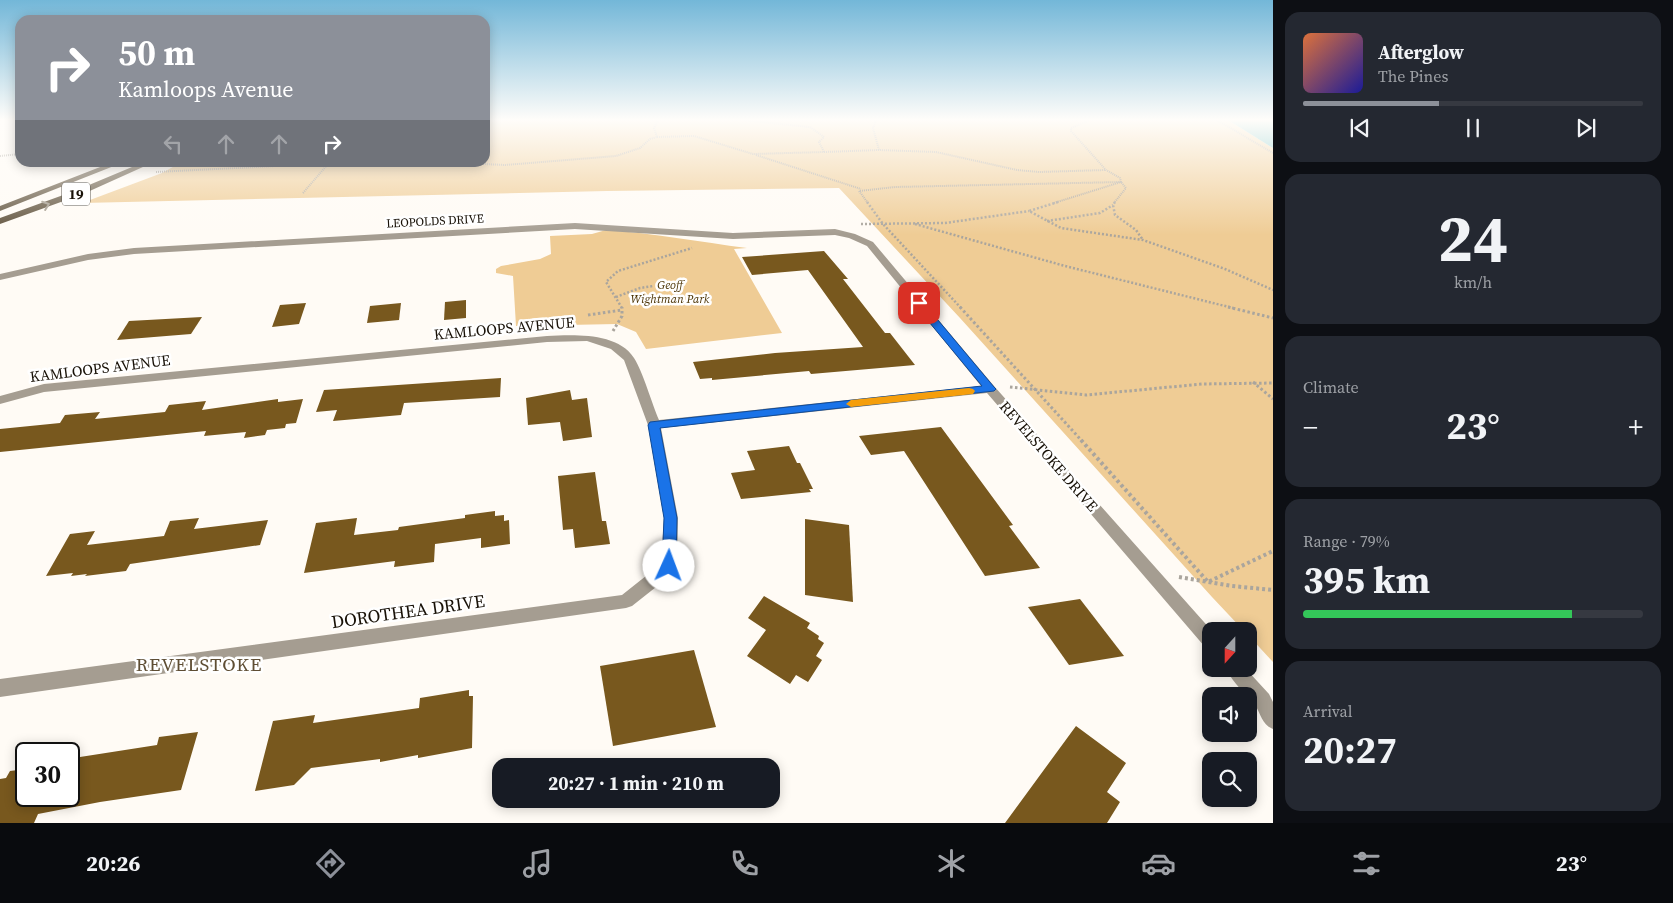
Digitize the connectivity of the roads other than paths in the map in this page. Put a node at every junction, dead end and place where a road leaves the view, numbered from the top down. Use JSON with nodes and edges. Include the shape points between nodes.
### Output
{"nodes":[{"id":1,"x":108,"y":167,"type":"edge"},
{"id":2,"x":150,"y":167,"type":"edge"},
{"id":3,"x":0,"y":209,"type":"edge"},
{"id":4,"x":0,"y":221,"type":"edge"},
{"id":5,"x":871,"y":245,"type":"joint"},
{"id":6,"x":0,"y":277,"type":"edge"},
{"id":7,"x":990,"y":389,"type":"junction"},
{"id":8,"x":0,"y":400,"type":"edge"},
{"id":9,"x":654,"y":425,"type":"junction"},
{"id":10,"x":1202,"y":632,"type":"edge"},
{"id":11,"x":1243,"y":678,"type":"edge"},
{"id":12,"x":0,"y":688,"type":"edge"},
{"id":13,"x":1273,"y":720,"type":"edge"}],
"edges":[{"from":1,"to":3,"type":"main road","number":"19"},
{"from":4,"to":2,"type":"main road","number":"19","one_way":true},
{"from":5,"to":6,"type":"street","name":"LEOPOLDS DRIVE","via":[[828,231],[745,236],[575,226],[134,251],[88,257]]},
{"from":5,"to":7,"type":"street","name":"REVELSTOKE DRIVE"},
{"from":7,"to":9,"type":"street"},
{"from":7,"to":10,"type":"street","name":"REVELSTOKE DRIVE"},
{"from":8,"to":9,"type":"street","name":"KAMLOOPS AVENUE","via":[[44,388],[546,339],[588,338],[615,347],[629,359]]},
{"from":9,"to":12,"type":"street","name":"DOROTHEA DRIVE","via":[[670,518],[669,566],[626,600]]},
{"from":11,"to":13,"type":"street","via":[[1262,700]]}]}
